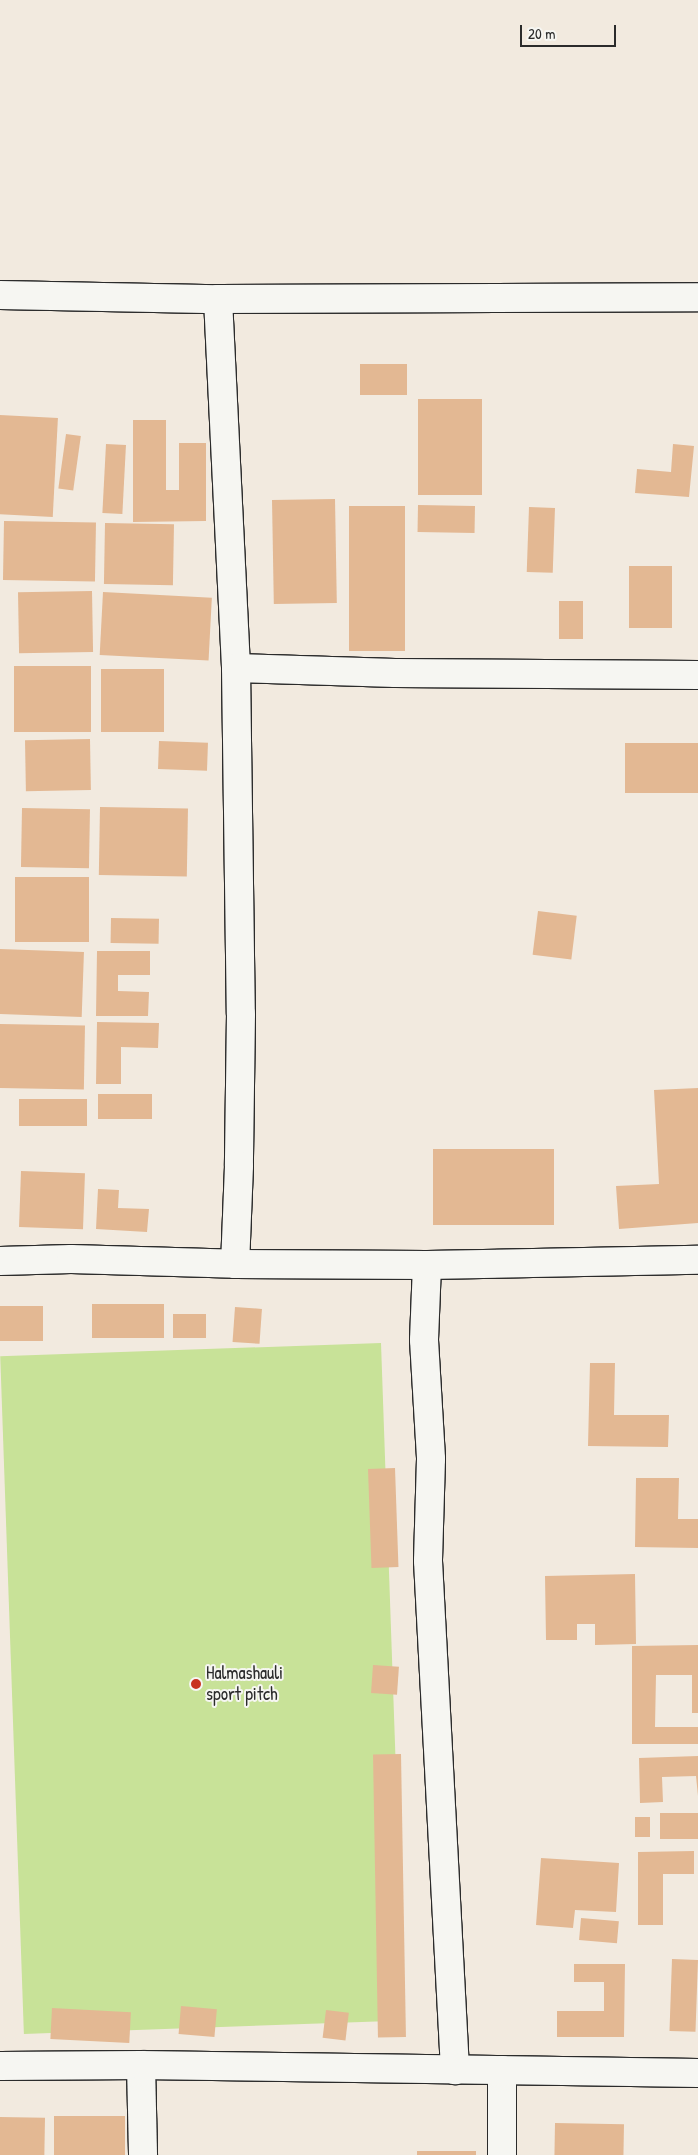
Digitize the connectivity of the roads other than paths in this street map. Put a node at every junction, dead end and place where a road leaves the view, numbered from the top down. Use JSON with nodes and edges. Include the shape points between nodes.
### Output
{"nodes":[{"id":1,"x":0,"y":295,"type":"edge"},
{"id":2,"x":698,"y":298,"type":"edge"},
{"id":3,"x":218,"y":299,"type":"junction"},
{"id":4,"x":236,"y":668,"type":"junction"},
{"id":5,"x":698,"y":675,"type":"edge"},
{"id":6,"x":698,"y":1260,"type":"edge"},
{"id":7,"x":0,"y":1261,"type":"edge"},
{"id":8,"x":235,"y":1264,"type":"junction"},
{"id":9,"x":427,"y":1265,"type":"junction"},
{"id":10,"x":141,"y":2065,"type":"junction"},
{"id":11,"x":0,"y":2066,"type":"edge"},
{"id":12,"x":455,"y":2070,"type":"junction"},
{"id":13,"x":502,"y":2070,"type":"junction"},
{"id":14,"x":698,"y":2073,"type":"edge"},
{"id":15,"x":143,"y":2155,"type":"edge"},
{"id":16,"x":502,"y":2155,"type":"edge"}],
"edges":[{"from":1,"to":3,"type":"street"},
{"from":2,"to":3,"type":"street"},
{"from":3,"to":4,"type":"street"},
{"from":4,"to":5,"type":"street","via":[[394,673]]},
{"from":4,"to":8,"type":"street","via":[[241,1014]]},
{"from":6,"to":9,"type":"street"},
{"from":7,"to":8,"type":"street","via":[[71,1259]]},
{"from":8,"to":9,"type":"street"},
{"from":9,"to":12,"type":"street","via":[[424,1340],[431,1459],[428,1561]]},
{"from":10,"to":11,"type":"street"},
{"from":10,"to":12,"type":"street"},
{"from":10,"to":15,"type":"street"},
{"from":12,"to":13,"type":"street"},
{"from":13,"to":14,"type":"street"},
{"from":13,"to":16,"type":"street"}]}
